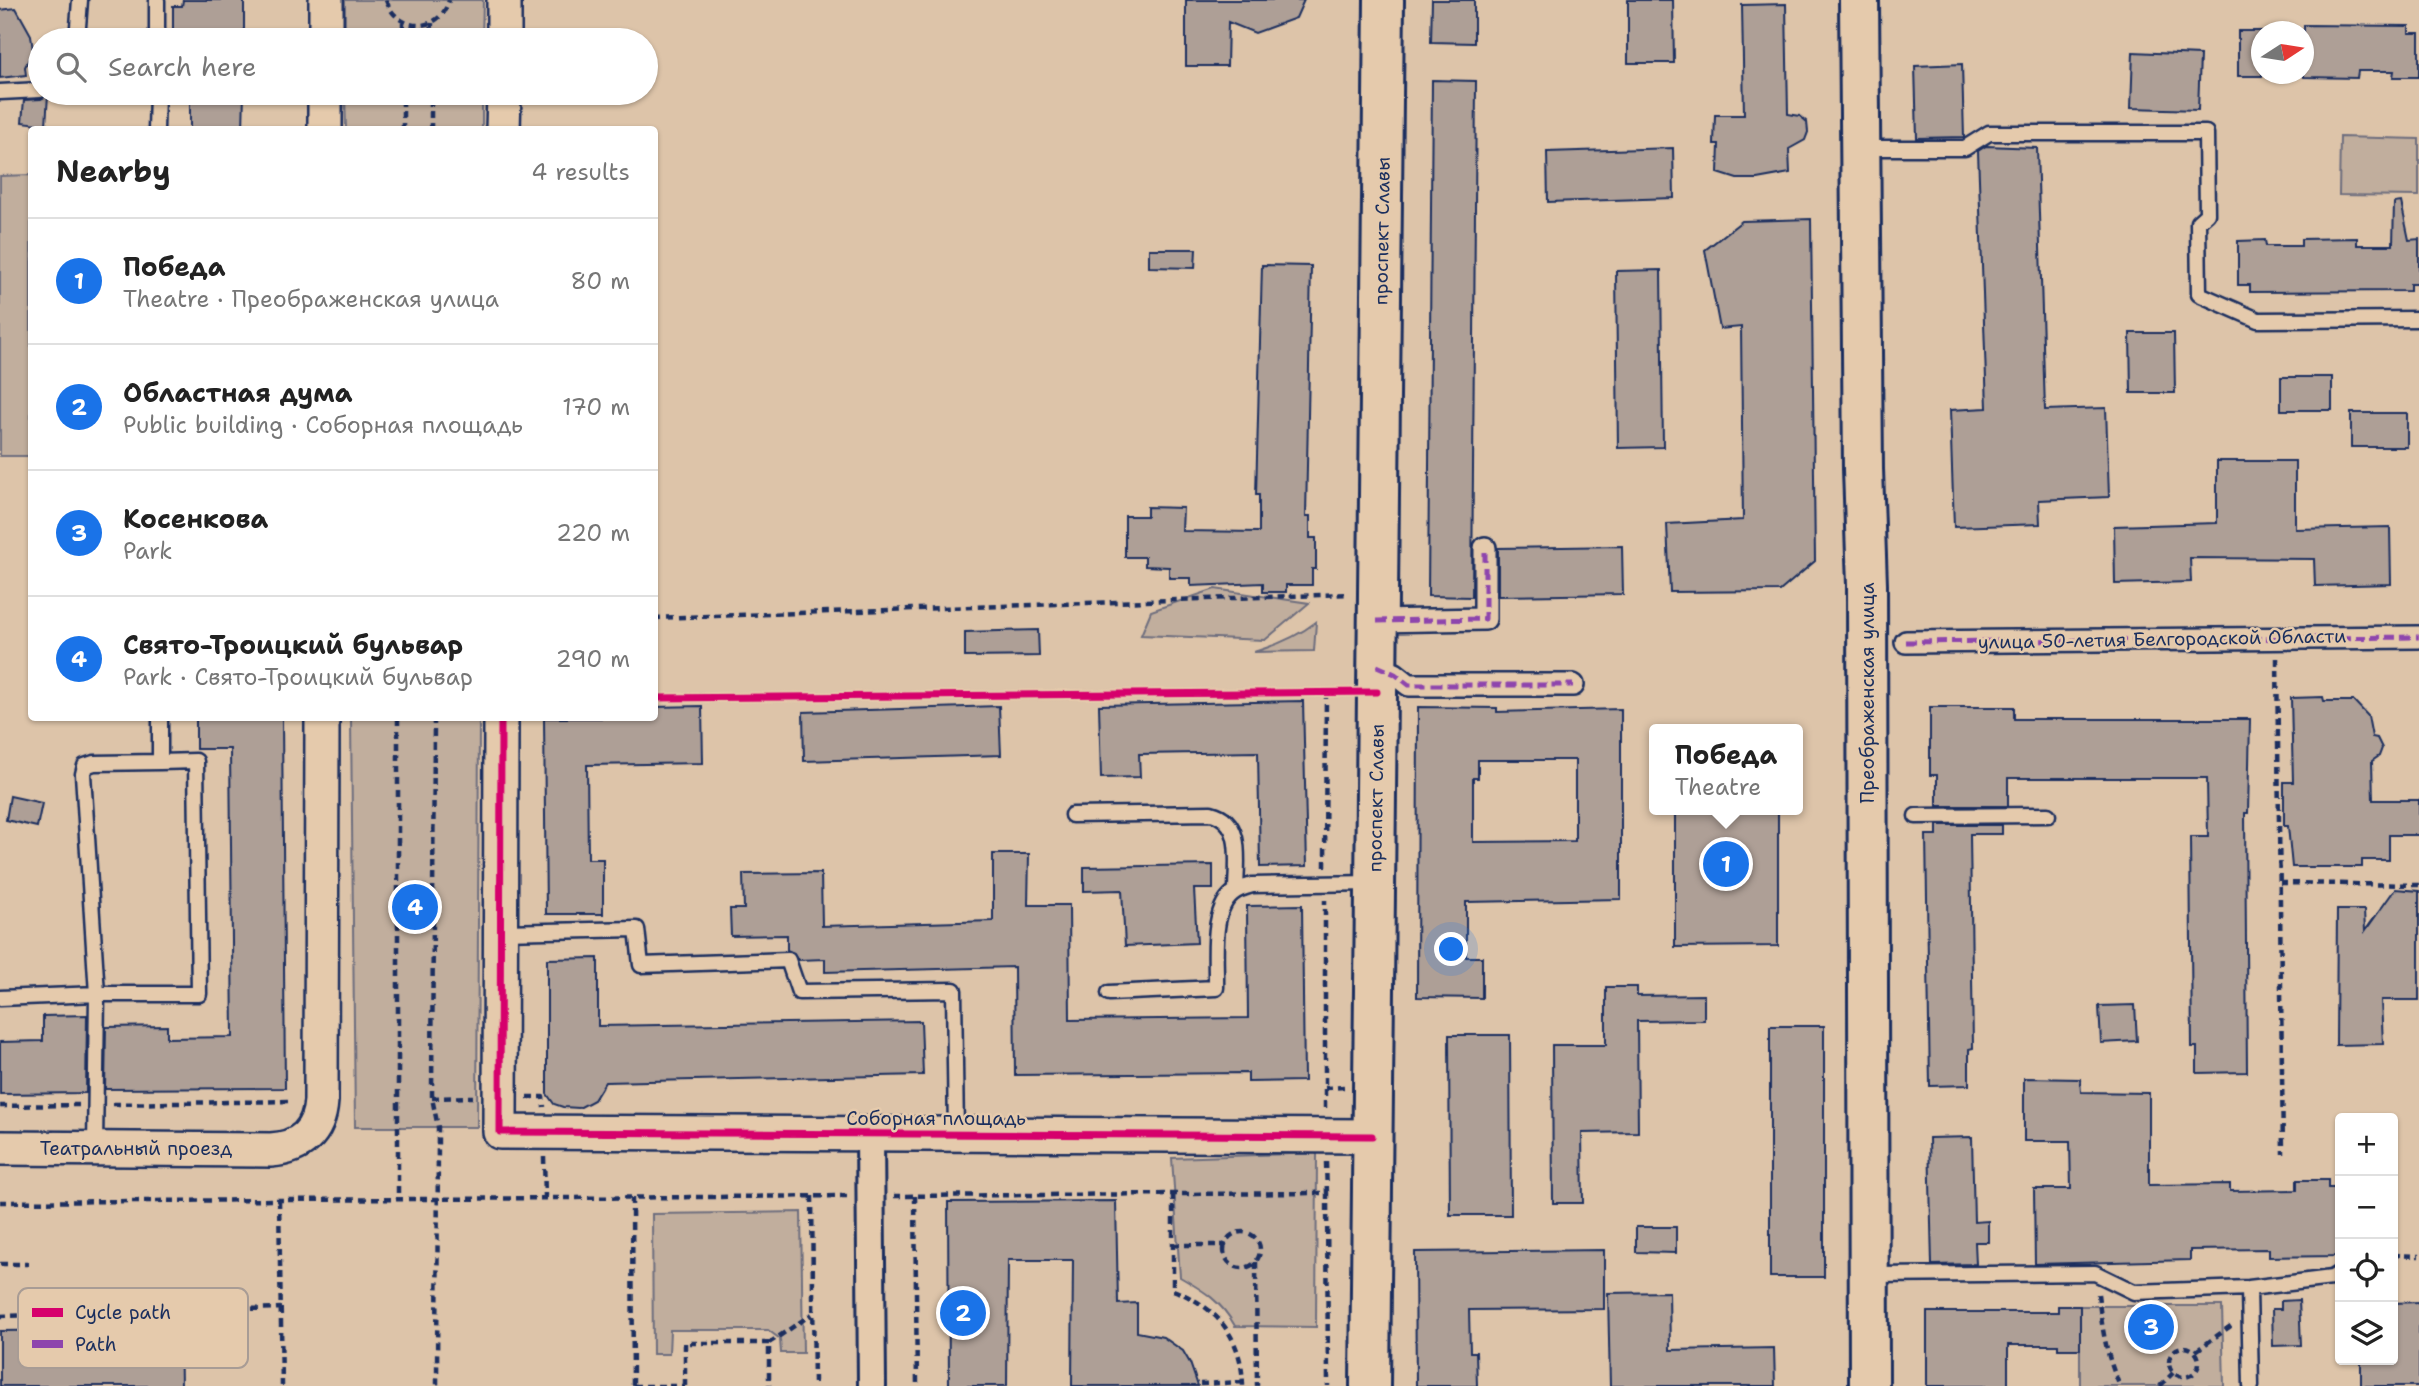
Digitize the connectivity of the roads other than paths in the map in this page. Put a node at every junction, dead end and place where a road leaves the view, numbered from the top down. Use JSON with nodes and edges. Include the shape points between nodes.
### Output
{"nodes":[{"id":1,"x":80,"y":0,"type":"edge"},
{"id":2,"x":157,"y":0,"type":"edge"},
{"id":3,"x":326,"y":0,"type":"edge"},
{"id":4,"x":504,"y":0,"type":"edge"},
{"id":5,"x":1384,"y":0,"type":"edge"},
{"id":6,"x":1859,"y":0,"type":"edge"},
{"id":7,"x":78,"y":28,"type":"edge"},
{"id":8,"x":157,"y":28,"type":"edge"},
{"id":9,"x":326,"y":28,"type":"edge"},
{"id":10,"x":504,"y":28,"type":"edge"},
{"id":11,"x":28,"y":91,"type":"edge"},
{"id":12,"x":0,"y":92,"type":"edge"},
{"id":13,"x":157,"y":105,"type":"edge"},
{"id":14,"x":325,"y":105,"type":"edge"},
{"id":15,"x":503,"y":105,"type":"edge"},
{"id":16,"x":156,"y":126,"type":"edge"},
{"id":17,"x":325,"y":126,"type":"edge"},
{"id":18,"x":503,"y":126,"type":"edge"},
{"id":19,"x":1860,"y":148,"type":"junction"},
{"id":20,"x":2419,"y":319,"type":"edge"},
{"id":21,"x":1485,"y":548,"type":"dead end"},
{"id":22,"x":1378,"y":607,"type":"junction"},
{"id":23,"x":2419,"y":637,"type":"edge"},
{"id":24,"x":1906,"y":642,"type":"dead end"},
{"id":25,"x":1377,"y":666,"type":"junction"},
{"id":26,"x":1573,"y":685,"type":"dead end"},
{"id":27,"x":160,"y":721,"type":"edge"},
{"id":28,"x":322,"y":721,"type":"edge"},
{"id":29,"x":501,"y":721,"type":"edge"},
{"id":30,"x":160,"y":762,"type":"junction"},
{"id":31,"x":1072,"y":815,"type":"dead end"},
{"id":32,"x":2048,"y":815,"type":"dead end"},
{"id":33,"x":1916,"y":816,"type":"dead end"},
{"id":34,"x":1375,"y":883,"type":"junction"},
{"id":35,"x":1236,"y":891,"type":"junction"},
{"id":36,"x":502,"y":932,"type":"junction"},
{"id":37,"x":1109,"y":993,"type":"dead end"},
{"id":38,"x":97,"y":994,"type":"junction"},
{"id":39,"x":0,"y":998,"type":"edge"},
{"id":40,"x":870,"y":1134,"type":"junction"},
{"id":41,"x":956,"y":1134,"type":"junction"},
{"id":42,"x":1372,"y":1136,"type":"junction"},
{"id":43,"x":95,"y":1147,"type":"junction"},
{"id":44,"x":0,"y":1148,"type":"edge"},
{"id":45,"x":1869,"y":1275,"type":"junction"},
{"id":46,"x":2335,"y":1276,"type":"edge"},
{"id":47,"x":2249,"y":1288,"type":"junction"},
{"id":48,"x":872,"y":1386,"type":"edge"},
{"id":49,"x":1370,"y":1386,"type":"edge"},
{"id":50,"x":1869,"y":1386,"type":"edge"},
{"id":51,"x":2251,"y":1386,"type":"edge"}],
"edges":[{"from":1,"to":7,"type":"lane"},
{"from":2,"to":8,"type":"lane"},
{"from":3,"to":9,"type":"street"},
{"from":4,"to":10,"type":"street"},
{"from":5,"to":22,"type":"main road","name":"проспект Славы"},
{"from":6,"to":19,"type":"main road","name":"Преображенская улица"},
{"from":11,"to":12,"type":"lane"},
{"from":13,"to":16,"type":"lane"},
{"from":14,"to":17,"type":"street"},
{"from":15,"to":18,"type":"street"},
{"from":19,"to":20,"type":"lane","via":[[1965,148],[1989,133],[2206,133],[2207,214],[2198,222],[2199,293],[2258,320]]},
{"from":19,"to":45,"type":"main road","name":"Преображенская улица","via":[[1867,585]]},
{"from":21,"to":22,"type":"street","via":[[1485,619]]},
{"from":22,"to":25,"type":"main road","name":"проспект Славы"},
{"from":23,"to":24,"type":"street","name":"улица 50-летия Белгородской Области"},
{"from":25,"to":26,"type":"street","via":[[1409,685]]},
{"from":25,"to":34,"type":"main road","name":"проспект Славы"},
{"from":27,"to":30,"type":"lane"},
{"from":28,"to":43,"type":"street","name":"Театральный проезд","via":[[309,1101],[316,1125],[299,1144],[286,1149]]},
{"from":29,"to":36,"type":"street"},
{"from":30,"to":38,"type":"lane","via":[[94,762],[85,766]]},
{"from":30,"to":38,"type":"lane","via":[[196,761],[199,994]]},
{"from":31,"to":35,"type":"lane","via":[[1220,815],[1235,835]]},
{"from":32,"to":33,"type":"lane"},
{"from":34,"to":35,"type":"lane","via":[[1252,885]]},
{"from":34,"to":42,"type":"main road","name":"проспект Славы"},
{"from":35,"to":37,"type":"lane","via":[[1222,905],[1217,925],[1216,988]]},
{"from":36,"to":40,"type":"street","name":"Соборная площадь","via":[[500,1132]]},
{"from":36,"to":41,"type":"lane","via":[[637,929],[642,965],[788,960],[799,992],[954,990]]},
{"from":38,"to":39,"type":"lane"},
{"from":38,"to":43,"type":"lane"},
{"from":40,"to":41,"type":"street","name":"Соборная площадь"},
{"from":40,"to":48,"type":"street"},
{"from":41,"to":42,"type":"street","name":"Соборная площадь"},
{"from":42,"to":49,"type":"main road","name":"проспект Славы"},
{"from":43,"to":44,"type":"street","name":"Театральный проезд"},
{"from":45,"to":47,"type":"lane","via":[[2095,1273],[2134,1292]]},
{"from":45,"to":50,"type":"main road","name":"Преображенская улица"},
{"from":46,"to":47,"type":"lane"},
{"from":47,"to":51,"type":"lane"}]}
